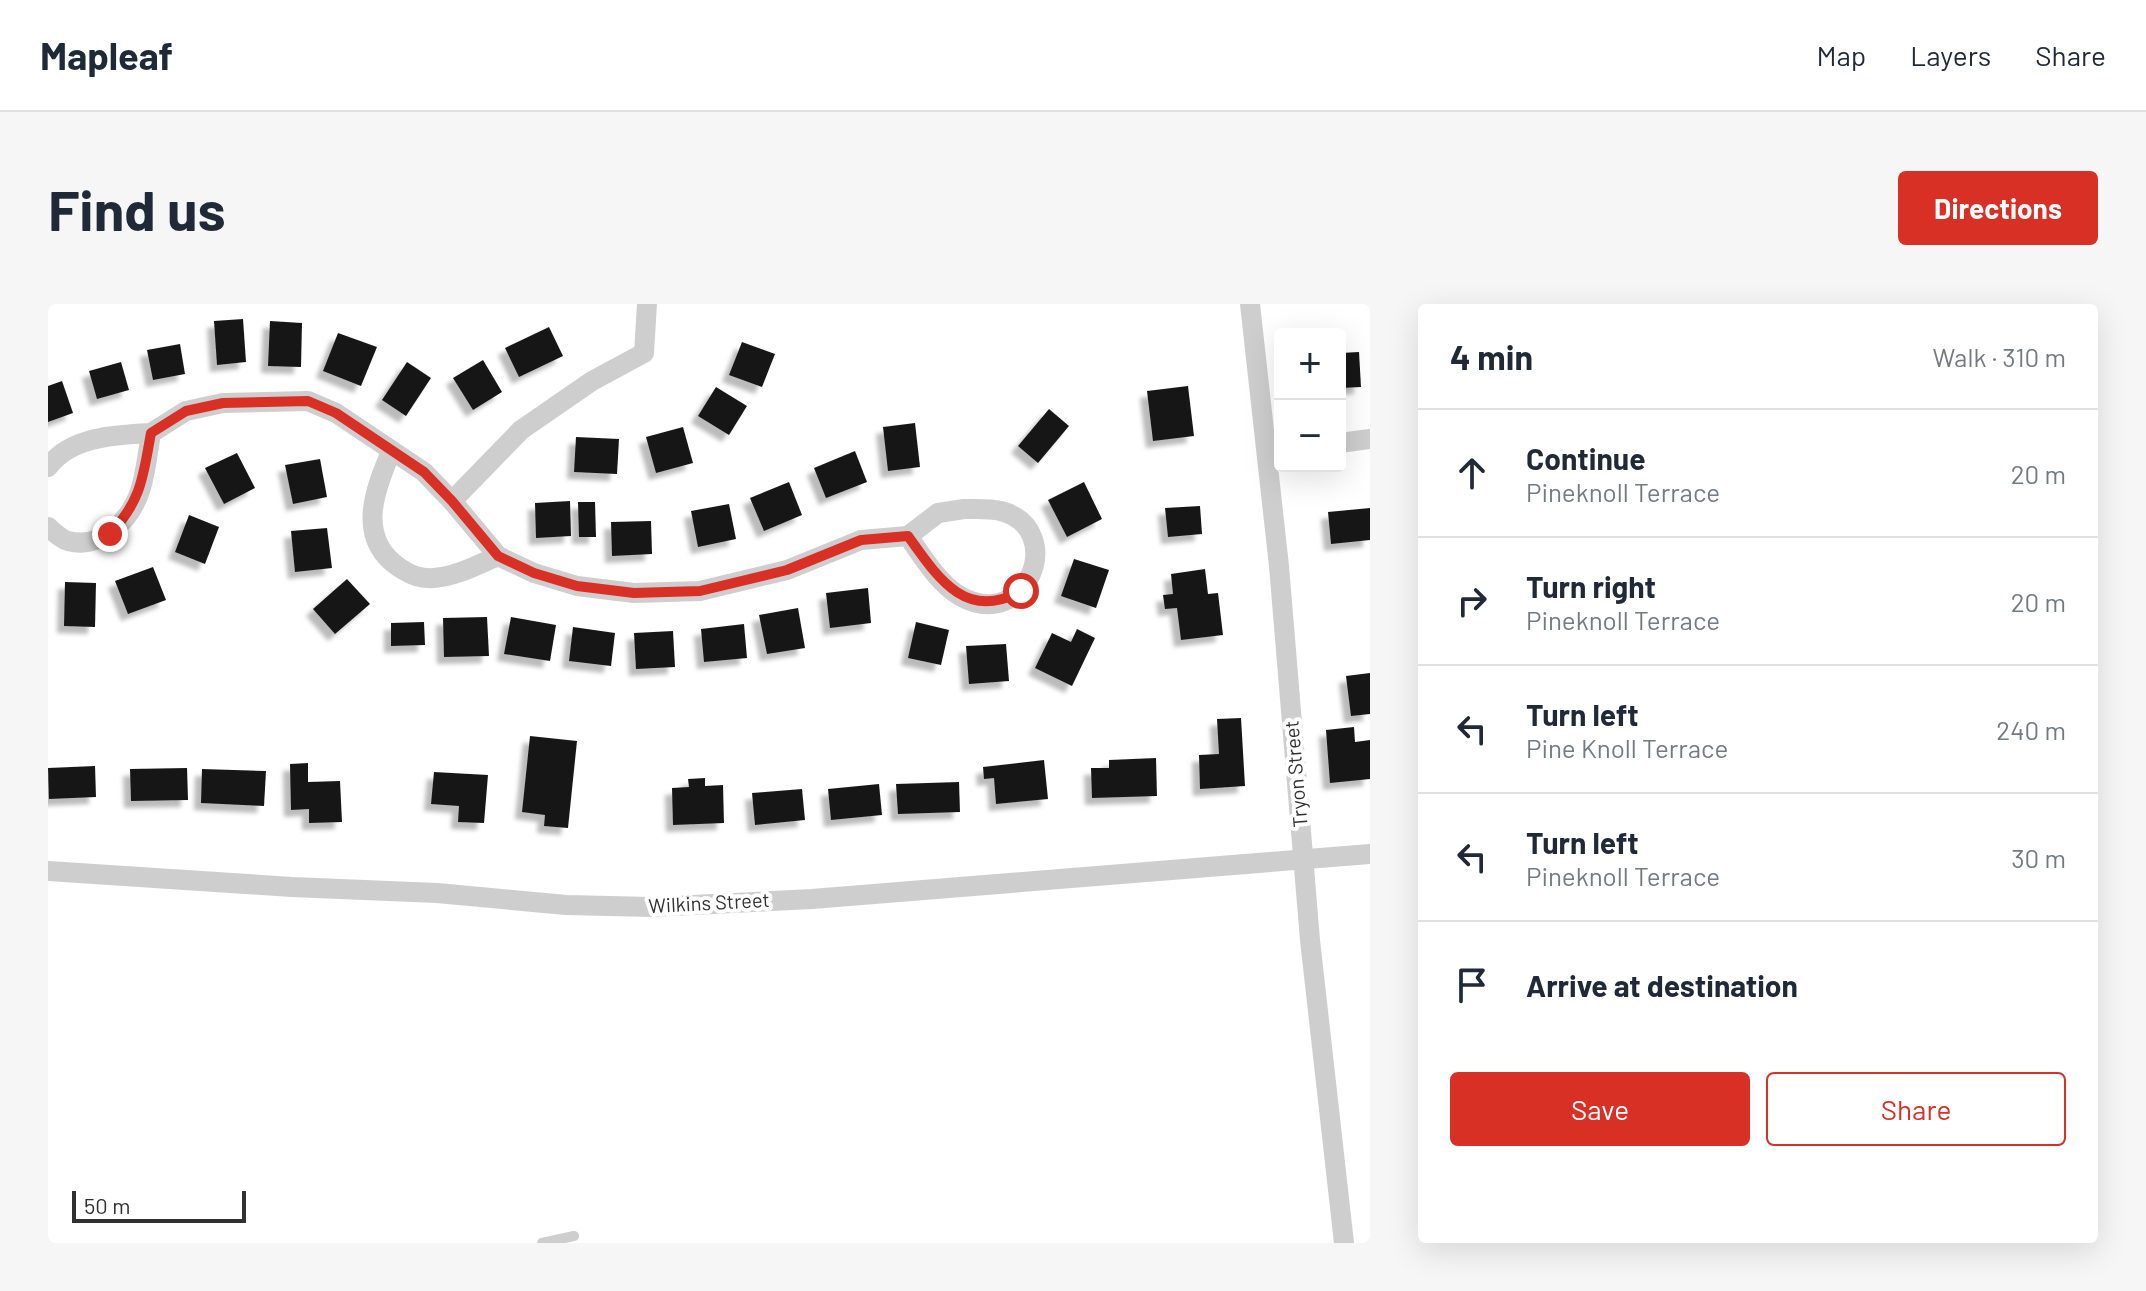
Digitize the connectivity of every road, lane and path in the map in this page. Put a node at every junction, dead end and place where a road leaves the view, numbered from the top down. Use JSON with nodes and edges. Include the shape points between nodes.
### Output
{"nodes":[{"id":1,"x":647,"y":304,"type":"edge"},
{"id":2,"x":1250,"y":304,"type":"edge"},
{"id":3,"x":151,"y":433,"type":"junction"},
{"id":4,"x":1370,"y":439,"type":"edge"},
{"id":5,"x":1346,"y":442,"type":"edge"},
{"id":6,"x":391,"y":452,"type":"junction"},
{"id":7,"x":1273,"y":452,"type":"edge"},
{"id":8,"x":48,"y":467,"type":"edge"},
{"id":9,"x":452,"y":501,"type":"junction"},
{"id":10,"x":48,"y":527,"type":"edge"},
{"id":11,"x":908,"y":536,"type":"junction"},
{"id":12,"x":498,"y":556,"type":"junction"},
{"id":13,"x":1370,"y":854,"type":"edge"},
{"id":14,"x":1303,"y":861,"type":"junction"},
{"id":15,"x":48,"y":871,"type":"edge"},
{"id":16,"x":574,"y":1236,"type":"dead end"},
{"id":17,"x":542,"y":1243,"type":"edge"},
{"id":18,"x":1344,"y":1243,"type":"edge"}],
"edges":[{"from":1,"to":9,"type":"street","via":[[644,353],[521,430]]},
{"from":2,"to":7,"type":"street","name":"Tryon Street"},
{"from":3,"to":6,"type":"street","via":[[186,411],[223,403],[308,401],[336,413]]},
{"from":3,"to":8,"type":"street","via":[[106,435],[55,458]]},
{"from":3,"to":10,"type":"street","via":[[141,490],[110,534],[66,541]]},
{"from":4,"to":5,"type":"street"},
{"from":6,"to":9,"type":"street","via":[[424,472]]},
{"from":6,"to":12,"type":"street","via":[[376,487],[373,512],[374,538],[388,560],[412,576],[434,578]]},
{"from":7,"to":14,"type":"street","name":"Tryon Street"},
{"from":9,"to":12,"type":"street"},
{"from":11,"to":11,"type":"street","via":[[938,513],[1001,511],[1020,521],[1033,539],[1036,562],[1021,591],[1003,602],[981,603],[960,596]]},
{"from":11,"to":12,"type":"street","via":[[861,540],[741,583],[665,593],[577,586]]},
{"from":13,"to":14,"type":"street","name":"Wilkins Street"},
{"from":14,"to":15,"type":"street","name":"Wilkins Street","via":[[652,907]]},
{"from":14,"to":18,"type":"street","name":"Tryon Street"},
{"from":16,"to":17,"type":"lane"}]}
